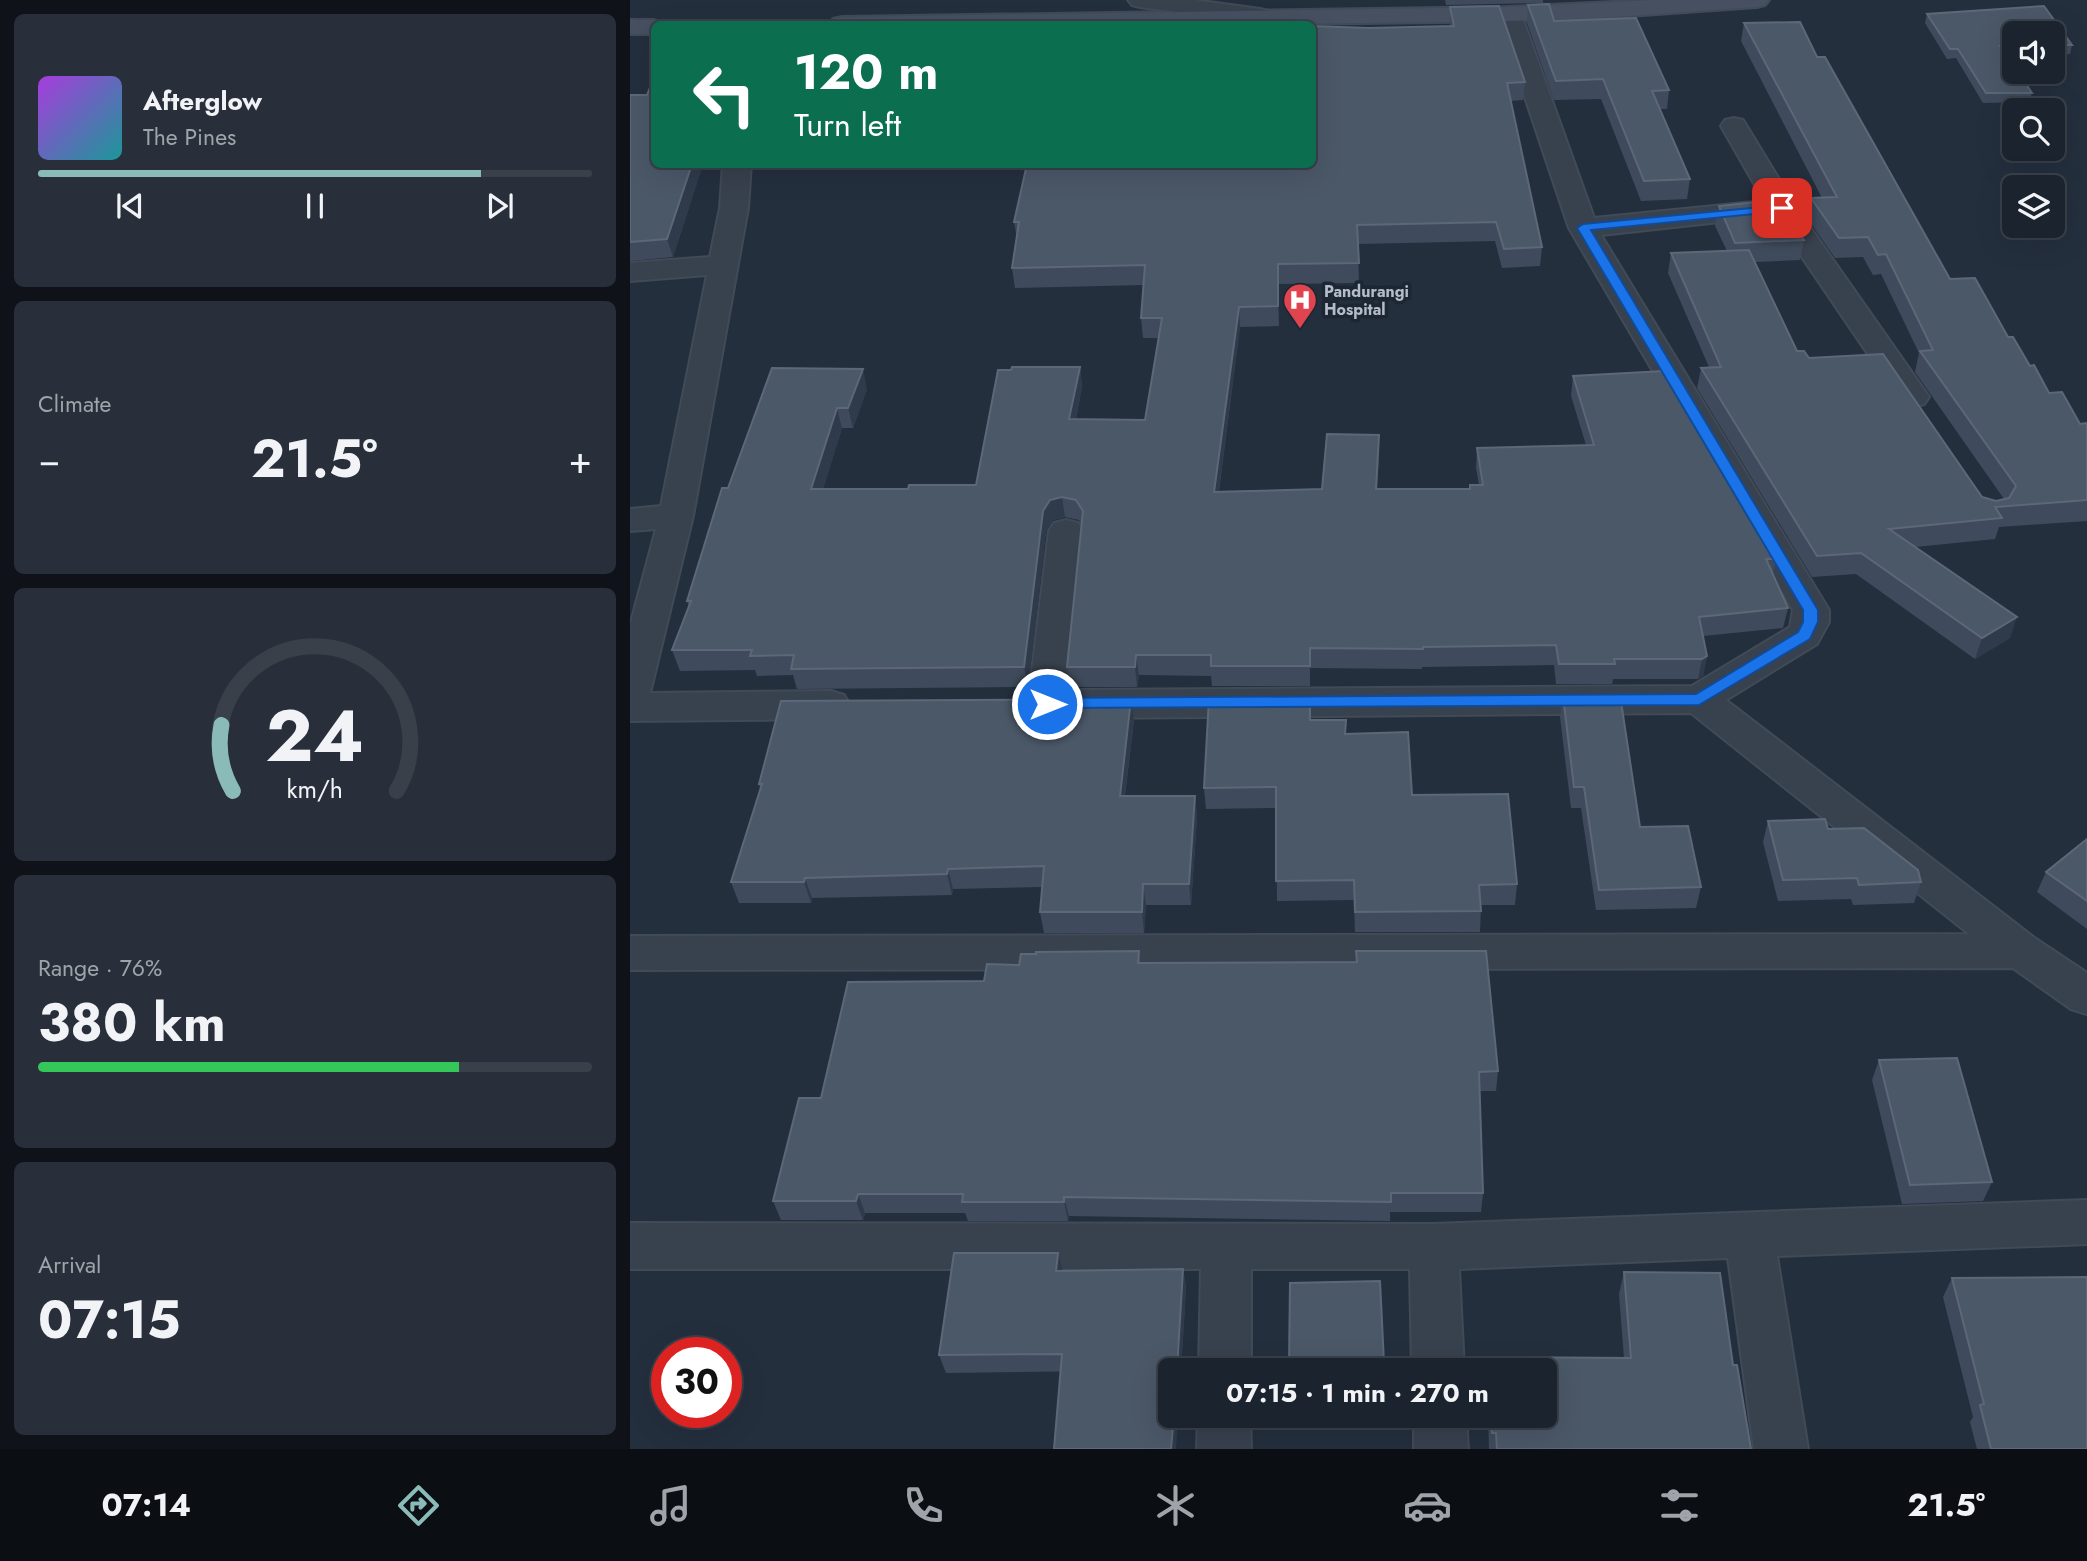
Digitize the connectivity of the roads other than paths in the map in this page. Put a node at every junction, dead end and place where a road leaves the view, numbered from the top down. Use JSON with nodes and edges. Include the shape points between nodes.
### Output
{"nodes":[{"id":1,"x":1140,"y":0,"type":"edge"},
{"id":2,"x":1557,"y":0,"type":"edge"},
{"id":3,"x":1757,"y":0,"type":"edge"},
{"id":4,"x":1600,"y":11,"type":"junction"},
{"id":5,"x":1509,"y":14,"type":"junction"},
{"id":6,"x":1260,"y":16,"type":"junction"},
{"id":7,"x":999,"y":21,"type":"edge"},
{"id":8,"x":630,"y":27,"type":"edge"},
{"id":9,"x":651,"y":27,"type":"edge"},
{"id":10,"x":1734,"y":126,"type":"dead end"},
{"id":11,"x":737,"y":168,"type":"edge"},
{"id":12,"x":1782,"y":208,"type":"junction"},
{"id":13,"x":1583,"y":228,"type":"junction"},
{"id":14,"x":723,"y":265,"type":"junction"},
{"id":15,"x":630,"y":272,"type":"edge"},
{"id":16,"x":1928,"y":419,"type":"edge"},
{"id":17,"x":676,"y":516,"type":"junction"},
{"id":18,"x":630,"y":520,"type":"edge"},
{"id":19,"x":1066,"y":531,"type":"dead end"},
{"id":20,"x":630,"y":699,"type":"edge"},
{"id":21,"x":1699,"y":699,"type":"junction"},
{"id":22,"x":866,"y":705,"type":"edge"},
{"id":23,"x":630,"y":706,"type":"edge"},
{"id":24,"x":2021,"y":951,"type":"junction"},
{"id":25,"x":630,"y":953,"type":"edge"},
{"id":26,"x":2087,"y":996,"type":"edge"},
{"id":27,"x":2087,"y":1222,"type":"edge"},
{"id":28,"x":1749,"y":1235,"type":"junction"},
{"id":29,"x":630,"y":1246,"type":"edge"},
{"id":30,"x":1226,"y":1247,"type":"junction"},
{"id":31,"x":1434,"y":1247,"type":"junction"},
{"id":32,"x":1225,"y":1358,"type":"edge"},
{"id":33,"x":1438,"y":1358,"type":"edge"},
{"id":34,"x":1224,"y":1428,"type":"edge"},
{"id":35,"x":1440,"y":1428,"type":"edge"},
{"id":36,"x":1224,"y":1449,"type":"edge"},
{"id":37,"x":1441,"y":1449,"type":"edge"},
{"id":38,"x":1781,"y":1449,"type":"edge"}],
"edges":[{"from":1,"to":6,"type":"street"},
{"from":2,"to":4,"type":"street","via":[[1558,11]]},
{"from":3,"to":4,"type":"main road"},
{"from":4,"to":5,"type":"main road"},
{"from":5,"to":6,"type":"main road"},
{"from":5,"to":13,"type":"street"},
{"from":6,"to":7,"type":"main road"},
{"from":8,"to":9,"type":"main road"},
{"from":10,"to":12,"type":"street"},
{"from":11,"to":14,"type":"street"},
{"from":12,"to":13,"type":"street"},
{"from":12,"to":16,"type":"street"},
{"from":13,"to":21,"type":"street","via":[[1811,610],[1804,635]]},
{"from":14,"to":15,"type":"street"},
{"from":14,"to":17,"type":"street"},
{"from":17,"to":18,"type":"street"},
{"from":17,"to":20,"type":"street"},
{"from":19,"to":21,"type":"street","via":[[1033,704]]},
{"from":21,"to":24,"type":"street"},
{"from":22,"to":23,"type":"street"},
{"from":24,"to":25,"type":"street"},
{"from":24,"to":26,"type":"street"},
{"from":27,"to":28,"type":"street"},
{"from":28,"to":31,"type":"street"},
{"from":28,"to":38,"type":"street"},
{"from":29,"to":30,"type":"street"},
{"from":30,"to":31,"type":"street"},
{"from":30,"to":32,"type":"street"},
{"from":31,"to":33,"type":"street"},
{"from":34,"to":36,"type":"street"},
{"from":35,"to":37,"type":"street"}]}
